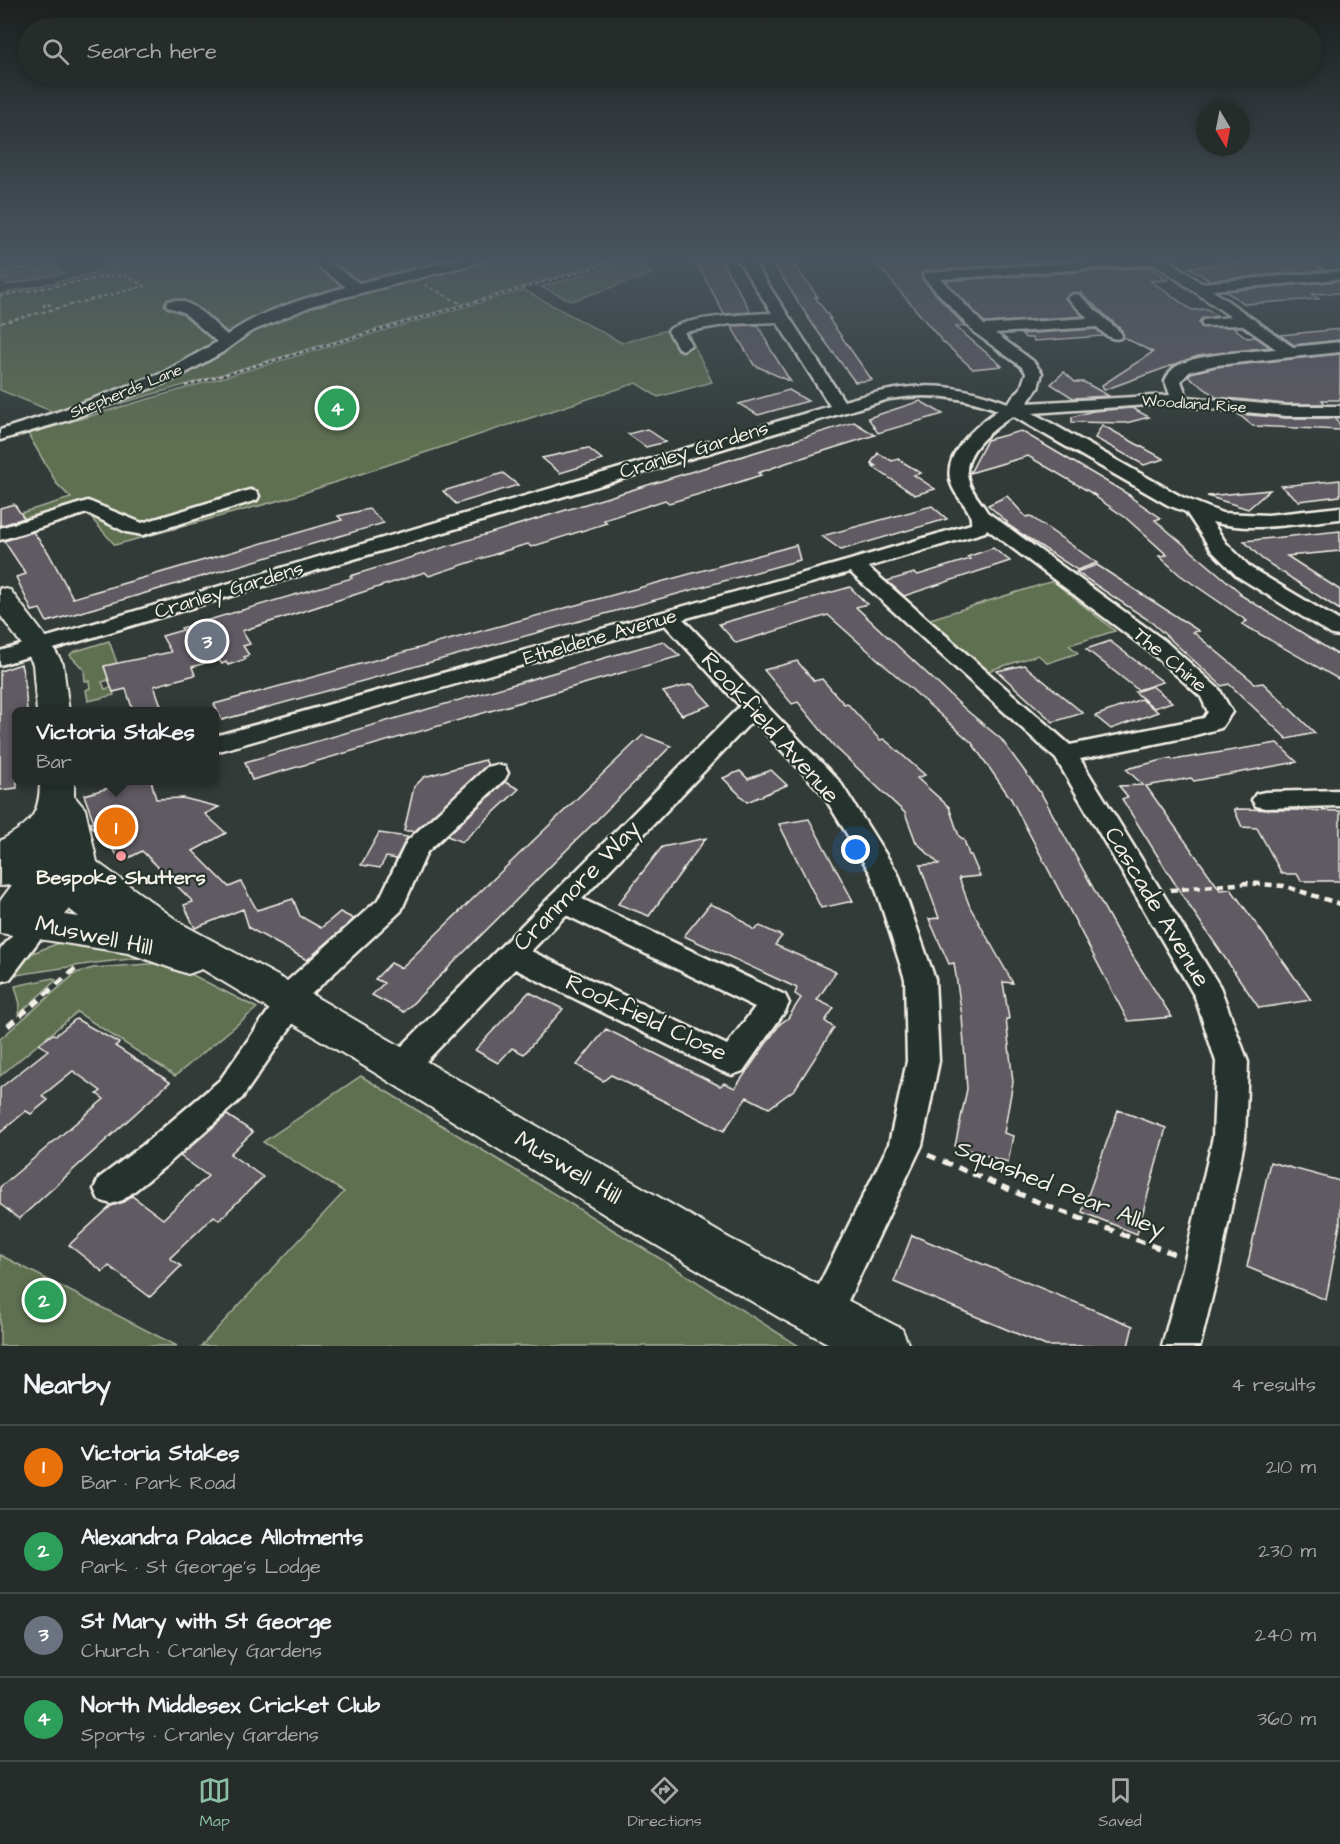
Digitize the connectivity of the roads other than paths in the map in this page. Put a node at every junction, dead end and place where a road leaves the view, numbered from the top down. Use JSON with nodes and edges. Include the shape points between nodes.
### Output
{"nodes":[{"id":1,"x":200,"y":320,"type":"edge"},
{"id":2,"x":267,"y":320,"type":"edge"},
{"id":3,"x":733,"y":320,"type":"edge"},
{"id":4,"x":784,"y":320,"type":"edge"},
{"id":5,"x":971,"y":320,"type":"edge"},
{"id":6,"x":1099,"y":320,"type":"edge"},
{"id":7,"x":1245,"y":320,"type":"joint"},
{"id":8,"x":1101,"y":322,"type":"junction"},
{"id":9,"x":1208,"y":323,"type":"dead end"},
{"id":10,"x":980,"y":330,"type":"junction"},
{"id":11,"x":1115,"y":335,"type":"dead end"},
{"id":12,"x":227,"y":343,"type":"junction"},
{"id":13,"x":683,"y":345,"type":"dead end"},
{"id":14,"x":1340,"y":347,"type":"edge"},
{"id":15,"x":1290,"y":352,"type":"junction"},
{"id":16,"x":1180,"y":400,"type":"junction"},
{"id":17,"x":839,"y":406,"type":"junction"},
{"id":18,"x":1013,"y":410,"type":"junction"},
{"id":19,"x":1340,"y":411,"type":"edge"},
{"id":20,"x":0,"y":435,"type":"edge"},
{"id":21,"x":250,"y":496,"type":"dead end"},
{"id":22,"x":1194,"y":510,"type":"junction"},
{"id":23,"x":1340,"y":513,"type":"edge"},
{"id":24,"x":981,"y":519,"type":"junction"},
{"id":25,"x":0,"y":534,"type":"edge"},
{"id":26,"x":854,"y":565,"type":"junction"},
{"id":27,"x":0,"y":596,"type":"edge"},
{"id":28,"x":669,"y":617,"type":"junction"},
{"id":29,"x":1340,"y":630,"type":"edge"},
{"id":30,"x":39,"y":647,"type":"junction"},
{"id":31,"x":0,"y":658,"type":"edge"},
{"id":32,"x":753,"y":706,"type":"junction"},
{"id":33,"x":53,"y":707,"type":"edge"},
{"id":34,"x":219,"y":743,"type":"edge"},
{"id":35,"x":1065,"y":754,"type":"junction"},
{"id":36,"x":496,"y":773,"type":"dead end"},
{"id":37,"x":60,"y":794,"type":"edge"},
{"id":38,"x":1340,"y":798,"type":"edge"},
{"id":39,"x":1265,"y":800,"type":"dead end"},
{"id":40,"x":0,"y":857,"type":"edge"},
{"id":41,"x":26,"y":897,"type":"edge"},
{"id":42,"x":562,"y":901,"type":"junction"},
{"id":43,"x":511,"y":954,"type":"junction"},
{"id":44,"x":0,"y":971,"type":"edge"},
{"id":45,"x":278,"y":994,"type":"junction"},
{"id":46,"x":401,"y":1067,"type":"junction"},
{"id":47,"x":111,"y":1189,"type":"dead end"},
{"id":48,"x":822,"y":1315,"type":"junction"},
{"id":49,"x":884,"y":1346,"type":"edge"},
{"id":50,"x":1181,"y":1346,"type":"edge"}],
"edges":[{"from":1,"to":12,"type":"street"},
{"from":2,"to":12,"type":"street","name":"Shepherds Lane","via":[[245,329]]},
{"from":3,"to":13,"type":"street","via":[[680,328],[675,332]]},
{"from":4,"to":17,"type":"street"},
{"from":5,"to":10,"type":"street"},
{"from":6,"to":8,"type":"street"},
{"from":7,"to":9,"type":"street"},
{"from":7,"to":15,"type":"street"},
{"from":8,"to":10,"type":"street"},
{"from":8,"to":11,"type":"street"},
{"from":10,"to":18,"type":"street","via":[[1028,364],[1034,373],[1030,390]]},
{"from":12,"to":20,"type":"street","name":"Shepherds Lane","via":[[153,383]]},
{"from":14,"to":15,"type":"street"},
{"from":15,"to":16,"type":"street","via":[[1216,360],[1184,368],[1173,381]]},
{"from":16,"to":18,"type":"street","name":"Woodland Rise","via":[[1140,399]]},
{"from":16,"to":19,"type":"street","name":"Woodland Rise","via":[[1286,411]]},
{"from":17,"to":18,"type":"street","name":"Cranley Gardens","via":[[887,393],[928,390],[970,395]]},
{"from":17,"to":30,"type":"street","name":"Cranley Gardens"},
{"from":18,"to":22,"type":"street","name":"Cranley Gardens"},
{"from":18,"to":24,"type":"street","name":"The Chine","via":[[982,428],[971,440],[957,473]]},
{"from":21,"to":25,"type":"street","via":[[143,529],[88,507]]},
{"from":22,"to":23,"type":"street","name":"Cranley Gardens","via":[[1243,521]]},
{"from":22,"to":29,"type":"street","via":[[1219,547],[1244,572]]},
{"from":24,"to":26,"type":"street","name":"Etheldene Avenue","via":[[978,528],[969,532]]},
{"from":24,"to":35,"type":"street","name":"The Chine","via":[[1157,646],[1211,694],[1220,712],[1213,723],[1188,730]]},
{"from":26,"to":28,"type":"street","name":"Etheldene Avenue"},
{"from":26,"to":35,"type":"street","name":"Cascade Avenue"},
{"from":27,"to":30,"type":"main road"},
{"from":28,"to":32,"type":"street","name":"Rookfield Avenue"},
{"from":28,"to":34,"type":"street","name":"Etheldene Avenue"},
{"from":30,"to":31,"type":"street","name":"Cranley Gardens"},
{"from":30,"to":33,"type":"main road","via":[[48,664]]},
{"from":32,"to":42,"type":"street","name":"Cranmore Way"},
{"from":32,"to":48,"type":"street","name":"Rookfield Avenue","via":[[831,788],[884,874],[920,979],[923,1061],[905,1145]]},
{"from":35,"to":50,"type":"street","name":"Cascade Avenue","via":[[1209,995],[1232,1062],[1229,1137]]},
{"from":36,"to":45,"type":"street","via":[[416,847],[391,904]]},
{"from":37,"to":40,"type":"main road","via":[[29,839]]},
{"from":37,"to":41,"type":"main road","via":[[46,857]]},
{"from":38,"to":39,"type":"street"},
{"from":41,"to":44,"type":"street"},
{"from":41,"to":45,"type":"main road","name":"Muswell Hill"},
{"from":41,"to":45,"type":"main road","name":"Muswell Hill","via":[[97,877],[146,919]]},
{"from":42,"to":43,"type":"street","name":"Cranmore Way"},
{"from":42,"to":43,"type":"street","name":"Rookfield Close","via":[[774,1004],[732,1062]]},
{"from":43,"to":46,"type":"street","name":"Cranmore Way"},
{"from":45,"to":46,"type":"main road","name":"Muswell Hill"},
{"from":45,"to":47,"type":"street","via":[[231,1089]]},
{"from":46,"to":48,"type":"main road","name":"Muswell Hill","via":[[692,1243]]},
{"from":48,"to":49,"type":"main road","name":"Muswell Hill"}]}
